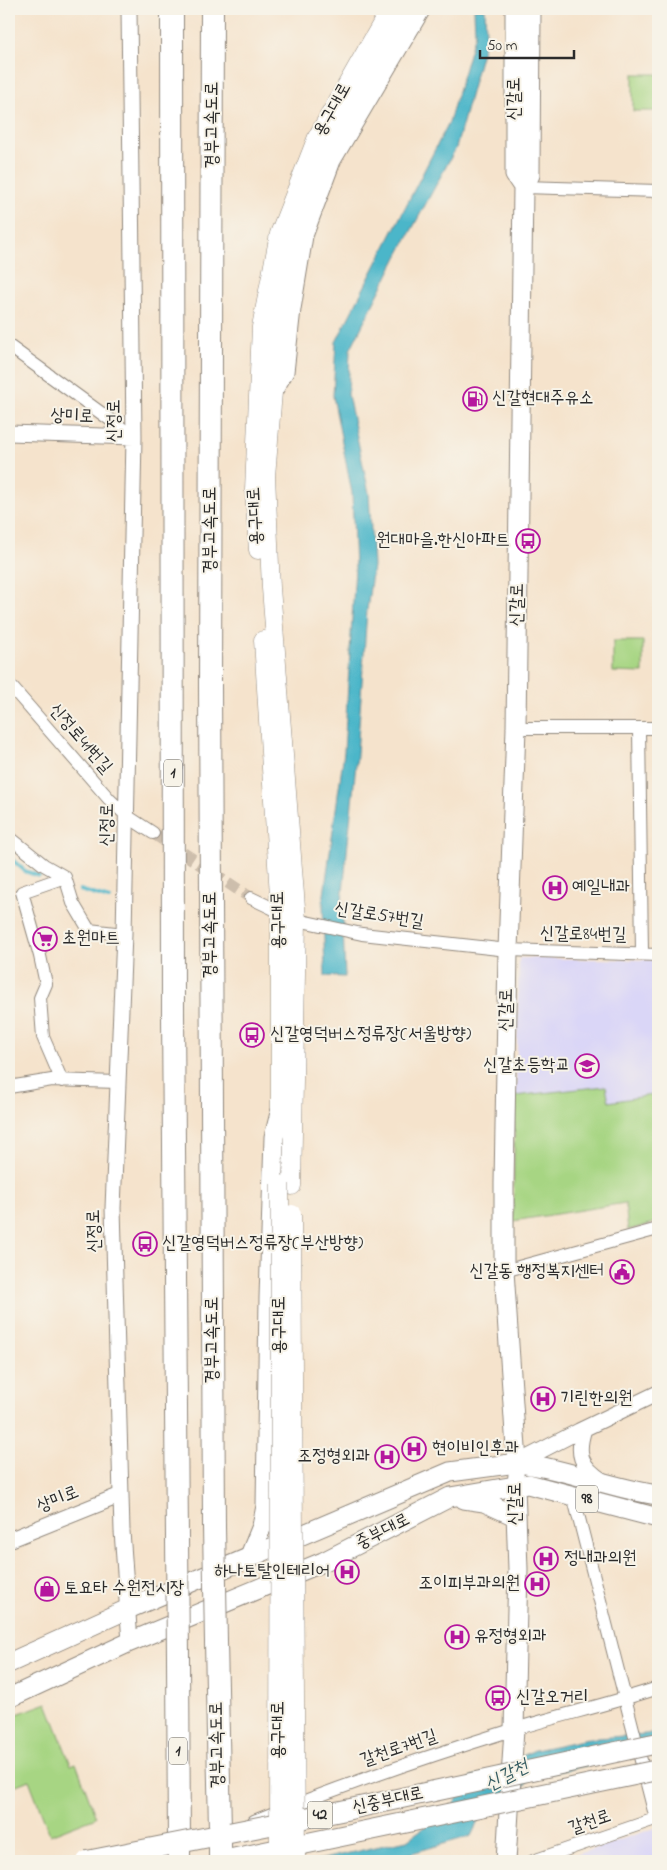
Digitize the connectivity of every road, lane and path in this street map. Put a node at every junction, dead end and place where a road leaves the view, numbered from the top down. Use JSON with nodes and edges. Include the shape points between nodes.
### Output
{"nodes":[{"id":1,"x":129,"y":9,"type":"edge"},
{"id":2,"x":172,"y":9,"type":"edge"},
{"id":3,"x":212,"y":9,"type":"edge"},
{"id":4,"x":390,"y":9,"type":"edge"},
{"id":5,"x":410,"y":9,"type":"edge"},
{"id":6,"x":422,"y":9,"type":"edge"},
{"id":7,"x":515,"y":9,"type":"edge"},
{"id":8,"x":531,"y":9,"type":"edge"},
{"id":9,"x":523,"y":188,"type":"junction"},
{"id":10,"x":658,"y":191,"type":"edge"},
{"id":11,"x":9,"y":346,"type":"edge"},
{"id":12,"x":273,"y":394,"type":"junction"},
{"id":13,"x":9,"y":433,"type":"edge"},
{"id":14,"x":134,"y":437,"type":"junction"},
{"id":15,"x":9,"y":684,"type":"edge"},
{"id":16,"x":516,"y":728,"type":"junction"},
{"id":17,"x":639,"y":728,"type":"junction"},
{"id":18,"x":658,"y":728,"type":"edge"},
{"id":19,"x":127,"y":816,"type":"junction"},
{"id":20,"x":153,"y":833,"type":"tunnel mouth"},
{"id":21,"x":9,"y":837,"type":"edge"},
{"id":22,"x":65,"y":877,"type":"junction"},
{"id":23,"x":251,"y":898,"type":"tunnel mouth"},
{"id":24,"x":280,"y":912,"type":"junction"},
{"id":25,"x":296,"y":920,"type":"junction"},
{"id":26,"x":124,"y":934,"type":"junction"},
{"id":27,"x":508,"y":950,"type":"junction"},
{"id":28,"x":642,"y":953,"type":"junction"},
{"id":29,"x":658,"y":954,"type":"edge"},
{"id":30,"x":62,"y":1080,"type":"junction"},
{"id":31,"x":118,"y":1082,"type":"junction"},
{"id":32,"x":9,"y":1087,"type":"edge"},
{"id":33,"x":280,"y":1113,"type":"junction"},
{"id":34,"x":286,"y":1185,"type":"junction"},
{"id":35,"x":658,"y":1229,"type":"edge"},
{"id":36,"x":504,"y":1271,"type":"junction"},
{"id":37,"x":658,"y":1393,"type":"edge"},
{"id":38,"x":584,"y":1428,"type":"junction"},
{"id":39,"x":516,"y":1463,"type":"junction"},
{"id":40,"x":607,"y":1483,"type":"junction"},
{"id":41,"x":515,"y":1486,"type":"junction"},
{"id":42,"x":121,"y":1494,"type":"junction"},
{"id":43,"x":573,"y":1495,"type":"junction"},
{"id":44,"x":658,"y":1496,"type":"edge"},
{"id":45,"x":450,"y":1497,"type":"junction"},
{"id":46,"x":515,"y":1516,"type":"junction"},
{"id":47,"x":658,"y":1518,"type":"edge"},
{"id":48,"x":9,"y":1540,"type":"edge"},
{"id":49,"x":249,"y":1558,"type":"junction"},
{"id":50,"x":128,"y":1609,"type":"junction"},
{"id":51,"x":130,"y":1642,"type":"junction"},
{"id":52,"x":9,"y":1663,"type":"edge"},
{"id":53,"x":658,"y":1688,"type":"edge"},
{"id":54,"x":9,"y":1698,"type":"edge"},
{"id":55,"x":624,"y":1699,"type":"junction"},
{"id":56,"x":513,"y":1734,"type":"junction"},
{"id":57,"x":658,"y":1743,"type":"edge"},
{"id":58,"x":658,"y":1770,"type":"edge"},
{"id":59,"x":657,"y":1818,"type":"edge"},
{"id":60,"x":179,"y":1853,"type":"edge"},
{"id":61,"x":506,"y":1860,"type":"edge"},
{"id":62,"x":87,"y":1861,"type":"edge"},
{"id":63,"x":157,"y":1861,"type":"edge"},
{"id":64,"x":221,"y":1861,"type":"edge"},
{"id":65,"x":279,"y":1861,"type":"edge"},
{"id":66,"x":296,"y":1861,"type":"edge"},
{"id":67,"x":533,"y":1861,"type":"edge"}],
"edges":[{"from":1,"to":14,"type":"street","name":"신정로"},
{"from":2,"to":60,"type":"highway","number":"1","bridge":true,"via":[[173,1024]]},
{"from":3,"to":64,"type":"highway","name":"경부고속도로","bridge":true,"via":[[210,685],[214,1526]]},
{"from":4,"to":24,"type":"main road","name":"용구대로","via":[[317,137],[278,234],[261,327],[254,490]]},
{"from":5,"to":12,"type":"main road","name":"용구대로","via":[[321,158],[293,233],[280,308]]},
{"from":6,"to":12,"type":"street","via":[[333,161],[305,236],[292,309],[286,372]]},
{"from":7,"to":9,"type":"main road","name":"신갈로","via":[[515,174]]},
{"from":8,"to":9,"type":"main road","name":"신갈로","via":[[530,175]]},
{"from":9,"to":10,"type":"street"},
{"from":9,"to":16,"type":"main road","name":"신갈로"},
{"from":11,"to":14,"type":"street"},
{"from":12,"to":25,"type":"main road","name":"용구대로","via":[[266,476],[270,569]]},
{"from":13,"to":14,"type":"street","name":"상미로"},
{"from":14,"to":19,"type":"street","name":"신정로"},
{"from":15,"to":19,"type":"street","name":"신정로41번길"},
{"from":16,"to":17,"type":"street"},
{"from":16,"to":27,"type":"main road","name":"신갈로"},
{"from":17,"to":18,"type":"street"},
{"from":17,"to":28,"type":"street"},
{"from":19,"to":20,"type":"street"},
{"from":19,"to":26,"type":"street","name":"신정로"},
{"from":21,"to":22,"type":"street"},
{"from":22,"to":26,"type":"street","via":[[72,903],[88,930]]},
{"from":22,"to":30,"type":"street","via":[[22,892],[46,984],[40,998],[43,1037]]},
{"from":23,"to":24,"type":"street","name":"신갈로57번길"},
{"from":24,"to":25,"type":"street","name":"신갈로57번길"},
{"from":24,"to":33,"type":"main road","name":"용구대로"},
{"from":25,"to":27,"type":"street","name":"신갈로57번길","via":[[352,932]]},
{"from":25,"to":34,"type":"main road","name":"용구대로"},
{"from":26,"to":31,"type":"street","name":"신정로"},
{"from":27,"to":28,"type":"street","name":"신갈로84번길"},
{"from":27,"to":36,"type":"main road","name":"신갈로"},
{"from":28,"to":29,"type":"street","name":"신갈로84번길"},
{"from":30,"to":31,"type":"street"},
{"from":30,"to":32,"type":"street"},
{"from":31,"to":42,"type":"street","name":"신정로","via":[[113,1208]]},
{"from":33,"to":34,"type":"main road","name":"용구대로"},
{"from":33,"to":49,"type":"main road","via":[[274,1137],[266,1506]]},
{"from":34,"to":65,"type":"main road","name":"용구대로","bridge":true},
{"from":34,"to":66,"type":"main road","name":"용구대로","bridge":true},
{"from":35,"to":36,"type":"street"},
{"from":36,"to":39,"type":"main road","name":"신갈로"},
{"from":37,"to":38,"type":"street"},
{"from":38,"to":39,"type":"street"},
{"from":38,"to":40,"type":"street","via":[[579,1450],[581,1460],[594,1475]]},
{"from":39,"to":40,"type":"main road","name":"중부대로","number":"98"},
{"from":39,"to":41,"type":"street","name":"신갈로"},
{"from":39,"to":49,"type":"main road","name":"중부대로","number":"98","via":[[450,1472]]},
{"from":40,"to":44,"type":"main road","name":"중부대로","number":"98"},
{"from":41,"to":43,"type":"main road","name":"중부대로","number":"98","via":[[528,1484]]},
{"from":41,"to":45,"type":"main road","name":"중부대로","number":"98"},
{"from":41,"to":46,"type":"main road","name":"신갈로"},
{"from":42,"to":48,"type":"street","name":"상미로"},
{"from":42,"to":50,"type":"street","name":"신정로"},
{"from":43,"to":47,"type":"main road","name":"중부대로","number":"98"},
{"from":43,"to":55,"type":"street"},
{"from":45,"to":46,"type":"main road","via":[[484,1502]]},
{"from":45,"to":51,"type":"main road","name":"중부대로","number":"98","via":[[336,1556]]},
{"from":46,"to":56,"type":"main road","name":"신갈로","via":[[518,1570]]},
{"from":49,"to":50,"type":"main road","name":"중부대로","number":"98"},
{"from":50,"to":51,"type":"street","name":"신정로"},
{"from":50,"to":52,"type":"main road","name":"중부대로","number":"98"},
{"from":51,"to":54,"type":"main road","name":"중부대로","number":"98"},
{"from":53,"to":55,"type":"street","name":"갈천로7번길"},
{"from":55,"to":56,"type":"street","name":"갈천로7번길"},
{"from":55,"to":59,"type":"street","bridge":true},
{"from":56,"to":61,"type":"main road","name":"신갈로","bridge":true},
{"from":56,"to":63,"type":"street","name":"갈천로7번길","via":[[324,1793]]},
{"from":57,"to":62,"type":"highway","name":"신중부대로","number":"42","bridge":true},
{"from":58,"to":64,"type":"highway","name":"신중부대로","number":"42","bridge":true},
{"from":59,"to":67,"type":"street","name":"갈천로"}]}
